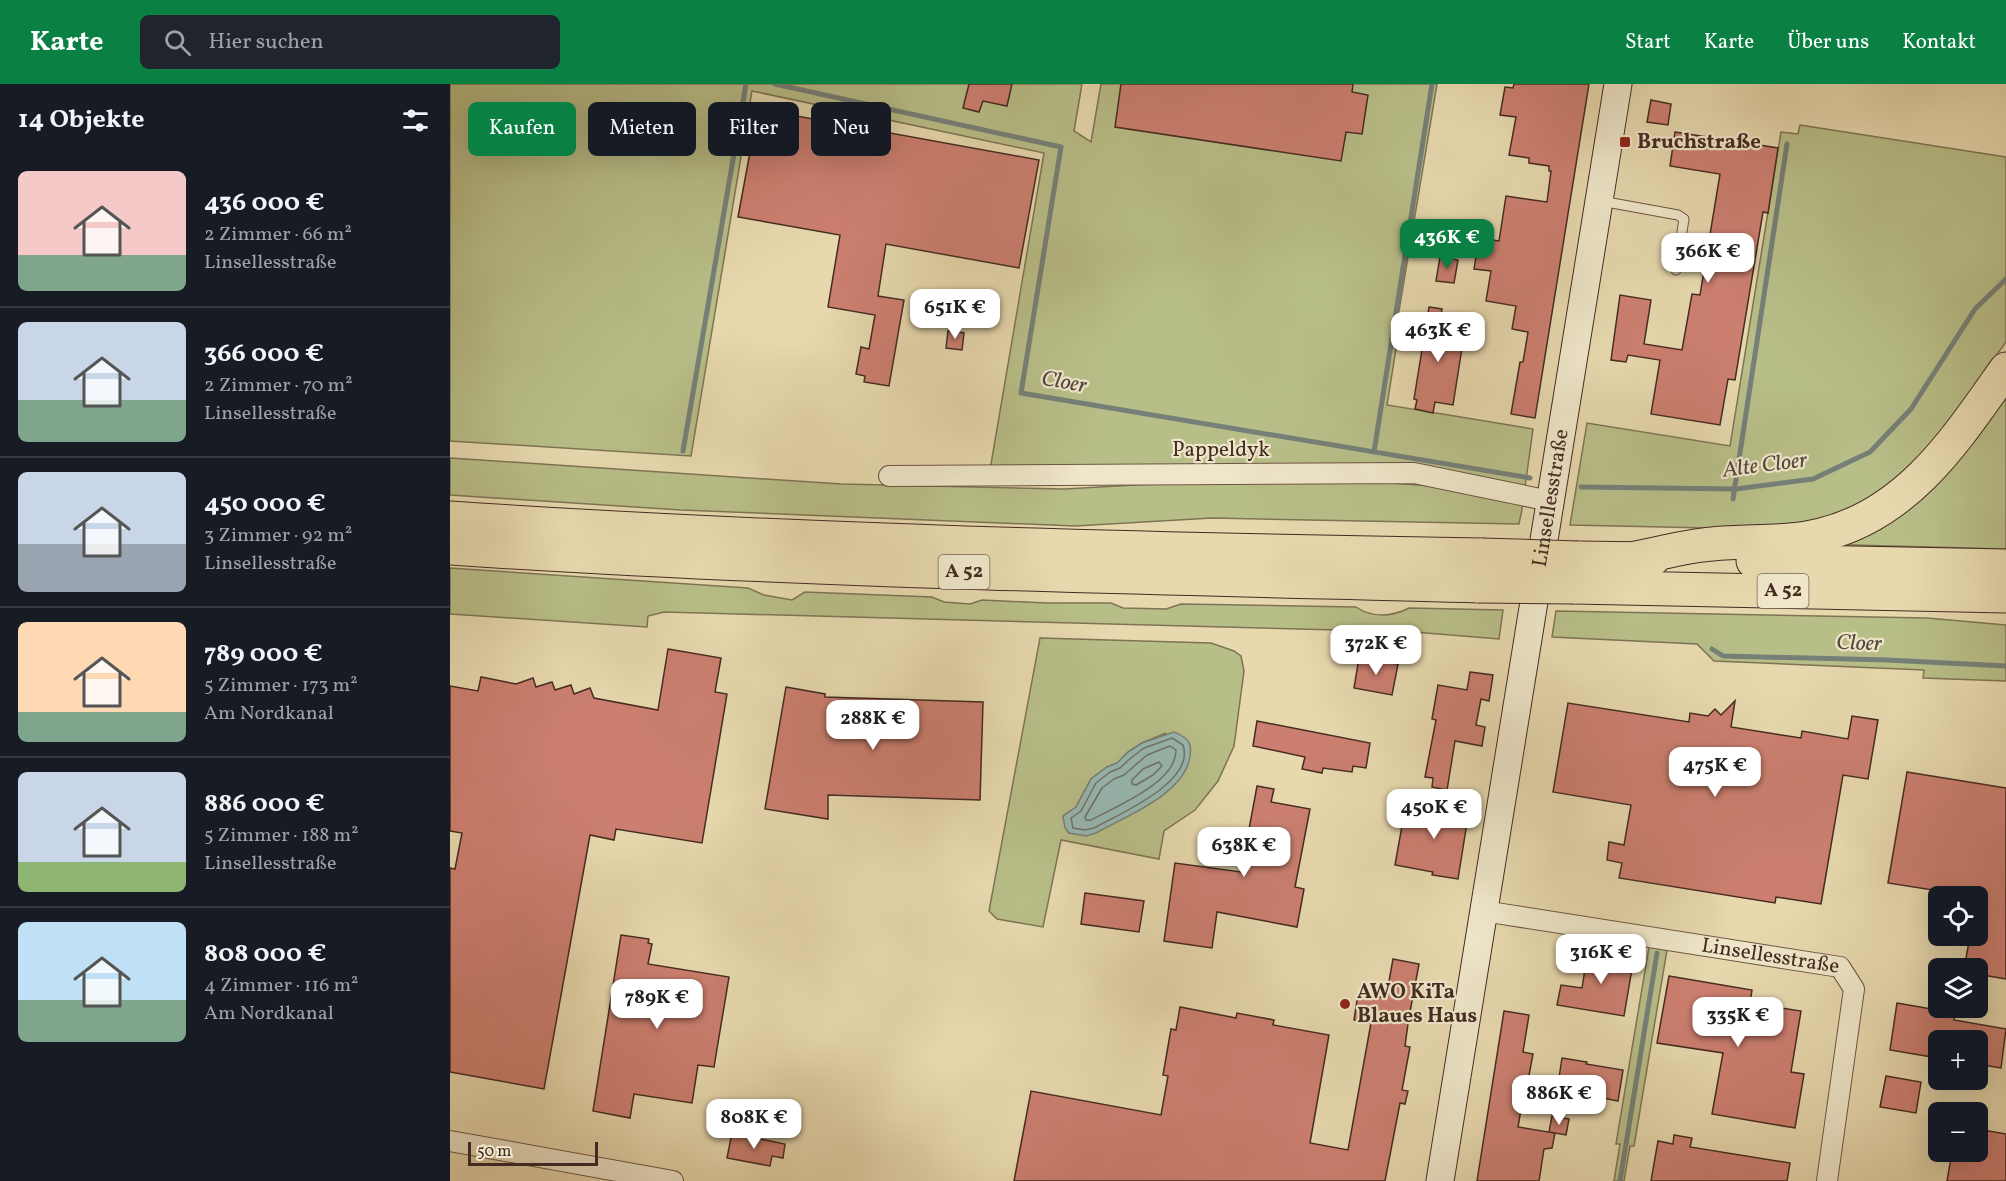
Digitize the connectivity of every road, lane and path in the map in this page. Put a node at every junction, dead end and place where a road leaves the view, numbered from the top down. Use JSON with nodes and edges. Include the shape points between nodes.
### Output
{"nodes":[{"id":1,"x":1618,"y":84,"type":"edge"},
{"id":2,"x":1599,"y":201,"type":"junction"},
{"id":3,"x":1676,"y":270,"type":"dead end"},
{"id":4,"x":2006,"y":369,"type":"edge"},
{"id":5,"x":889,"y":476,"type":"dead end"},
{"id":6,"x":1550,"y":501,"type":"junction"},
{"id":7,"x":450,"y":518,"type":"edge"},
{"id":8,"x":450,"y":548,"type":"edge"},
{"id":9,"x":1631,"y":559,"type":"junction"},
{"id":10,"x":2006,"y":566,"type":"edge"},
{"id":11,"x":1480,"y":571,"type":"junction"},
{"id":12,"x":1576,"y":572,"type":"junction"},
{"id":13,"x":2006,"y":596,"type":"edge"},
{"id":14,"x":1483,"y":911,"type":"junction"},
{"id":15,"x":450,"y":1141,"type":"edge"},
{"id":16,"x":673,"y":1181,"type":"edge"},
{"id":17,"x":1440,"y":1181,"type":"edge"},
{"id":18,"x":1827,"y":1181,"type":"edge"}],
"edges":[{"from":1,"to":2,"type":"street","name":"Linsellesstraße"},
{"from":2,"to":3,"type":"lane","via":[[1684,219]]},
{"from":2,"to":6,"type":"street","name":"Linsellesstraße"},
{"from":4,"to":9,"type":"highway","via":[[1934,467],[1901,498],[1863,520],[1821,535],[1712,544]]},
{"from":5,"to":6,"type":"street","name":"Pappeldyk","via":[[1414,474]]},
{"from":6,"to":14,"type":"street","name":"Linsellesstraße"},
{"from":7,"to":11,"type":"highway","number":"A 52","via":[[575,527],[1149,549]]},
{"from":8,"to":11,"type":"highway","number":"A 52","via":[[867,569]]},
{"from":9,"to":10,"type":"highway","number":"A 52"},
{"from":9,"to":12,"type":"highway","number":"A 52"},
{"from":11,"to":12,"type":"highway","number":"A 52","bridge":true},
{"from":12,"to":13,"type":"highway","number":"A 52"},
{"from":14,"to":17,"type":"street","name":"Linsellesstraße"},
{"from":14,"to":18,"type":"street","name":"Linsellesstraße","via":[[1840,967],[1854,989]]},
{"from":15,"to":16,"type":"street"}]}
